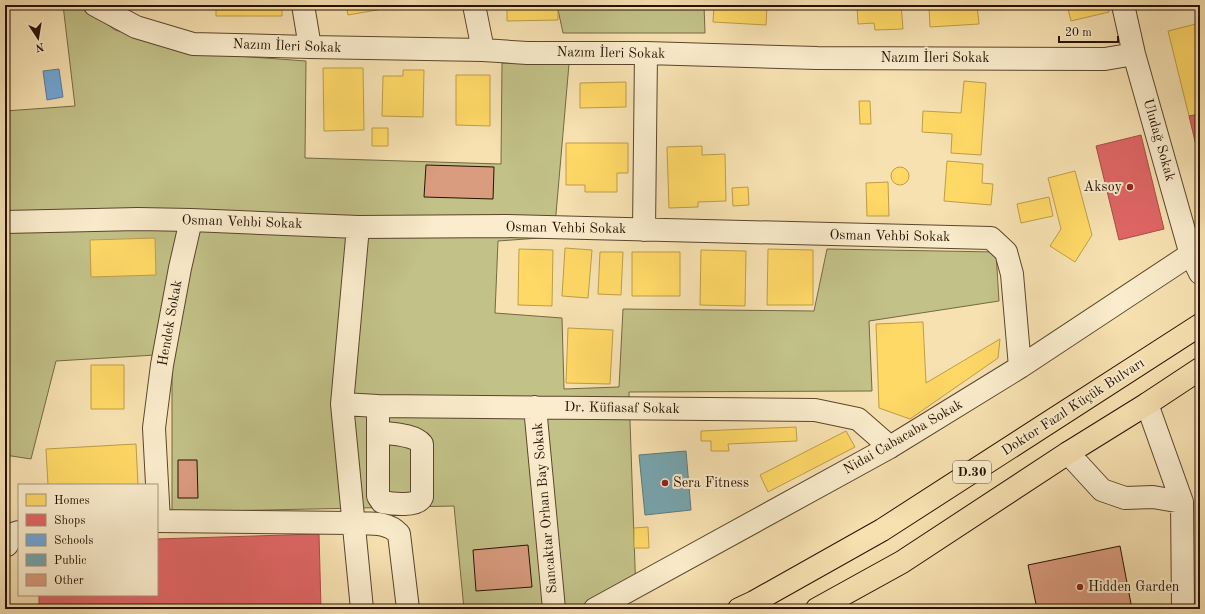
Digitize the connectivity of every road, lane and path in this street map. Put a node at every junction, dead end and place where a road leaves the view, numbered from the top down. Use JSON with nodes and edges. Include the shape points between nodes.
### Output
{"nodes":[{"id":1,"x":95,"y":5,"type":"edge"},
{"id":2,"x":303,"y":5,"type":"edge"},
{"id":3,"x":474,"y":5,"type":"edge"},
{"id":4,"x":1123,"y":5,"type":"edge"},
{"id":5,"x":310,"y":48,"type":"junction"},
{"id":6,"x":483,"y":50,"type":"junction"},
{"id":7,"x":646,"y":53,"type":"junction"},
{"id":8,"x":1134,"y":54,"type":"junction"},
{"id":9,"x":191,"y":220,"type":"junction"},
{"id":10,"x":5,"y":222,"type":"edge"},
{"id":11,"x":358,"y":227,"type":"junction"},
{"id":12,"x":644,"y":230,"type":"junction"},
{"id":13,"x":1197,"y":259,"type":"edge"},
{"id":14,"x":1200,"y":325,"type":"edge"},
{"id":15,"x":1020,"y":367,"type":"junction"},
{"id":16,"x":1200,"y":369,"type":"edge"},
{"id":17,"x":342,"y":404,"type":"junction"},
{"id":18,"x":1147,"y":404,"type":"junction"},
{"id":19,"x":378,"y":406,"type":"junction"},
{"id":20,"x":535,"y":407,"type":"junction"},
{"id":21,"x":378,"y":432,"type":"dead end"},
{"id":22,"x":890,"y":447,"type":"junction"},
{"id":23,"x":1068,"y":454,"type":"junction"},
{"id":24,"x":156,"y":484,"type":"edge"},
{"id":25,"x":1182,"y":502,"type":"junction"},
{"id":26,"x":158,"y":521,"type":"edge"},
{"id":27,"x":353,"y":523,"type":"junction"},
{"id":28,"x":362,"y":609,"type":"edge"},
{"id":29,"x":408,"y":609,"type":"edge"},
{"id":30,"x":554,"y":609,"type":"edge"},
{"id":31,"x":595,"y":609,"type":"edge"},
{"id":32,"x":739,"y":609,"type":"edge"},
{"id":33,"x":817,"y":609,"type":"edge"},
{"id":34,"x":1184,"y":609,"type":"edge"}],
"edges":[{"from":1,"to":5,"type":"street","name":"Nazım İleri Sokak","via":[[136,27],[193,44]]},
{"from":2,"to":5,"type":"street"},
{"from":3,"to":6,"type":"street"},
{"from":4,"to":8,"type":"street","name":"Uludağ Sokak"},
{"from":5,"to":6,"type":"street","name":"Nazım İleri Sokak"},
{"from":6,"to":7,"type":"street","name":"Nazım İleri Sokak"},
{"from":7,"to":8,"type":"street","name":"Nazım İleri Sokak","via":[[825,58],[1090,59]]},
{"from":7,"to":12,"type":"street"},
{"from":8,"to":13,"type":"street","name":"Uludağ Sokak"},
{"from":9,"to":10,"type":"street","name":"Osman Vehbi Sokak"},
{"from":9,"to":11,"type":"street","name":"Osman Vehbi Sokak"},
{"from":9,"to":24,"type":"street","name":"Hendek Sokak","via":[[162,365],[154,428]]},
{"from":11,"to":12,"type":"street","name":"Osman Vehbi Sokak","via":[[505,226]]},
{"from":11,"to":17,"type":"street"},
{"from":12,"to":15,"type":"street","name":"Osman Vehbi Sokak","via":[[991,238],[1006,252],[1012,274]]},
{"from":13,"to":15,"type":"street","name":"Nidai Cabacaba Sokak"},
{"from":14,"to":32,"type":"highway","name":"Doktor Fazıl Küçük Bulvarı","number":"D.30","via":[[882,530]]},
{"from":15,"to":22,"type":"street","name":"Nidai Cabacaba Sokak"},
{"from":16,"to":18,"type":"highway","number":"D.30"},
{"from":17,"to":19,"type":"street","name":"Dr. Küfiasaf Sokak"},
{"from":17,"to":27,"type":"street"},
{"from":18,"to":23,"type":"highway","number":"D.30"},
{"from":18,"to":25,"type":"street"},
{"from":19,"to":20,"type":"street","name":"Dr. Küfiasaf Sokak"},
{"from":19,"to":21,"type":"street"},
{"from":20,"to":22,"type":"street","name":"Dr. Küfiasaf Sokak","via":[[815,410],[858,419]]},
{"from":20,"to":30,"type":"street","name":"Sancaktar Orhan Bay Sokak"},
{"from":22,"to":31,"type":"street","name":"Nidai Cabacaba Sokak"},
{"from":23,"to":25,"type":"street","via":[[1102,490],[1125,498],[1153,497]]},
{"from":23,"to":33,"type":"highway","number":"D.30","via":[[902,562]]},
{"from":25,"to":34,"type":"street"},
{"from":26,"to":27,"type":"street"},
{"from":27,"to":28,"type":"street"},
{"from":27,"to":29,"type":"street","via":[[385,524],[399,534]]}]}
